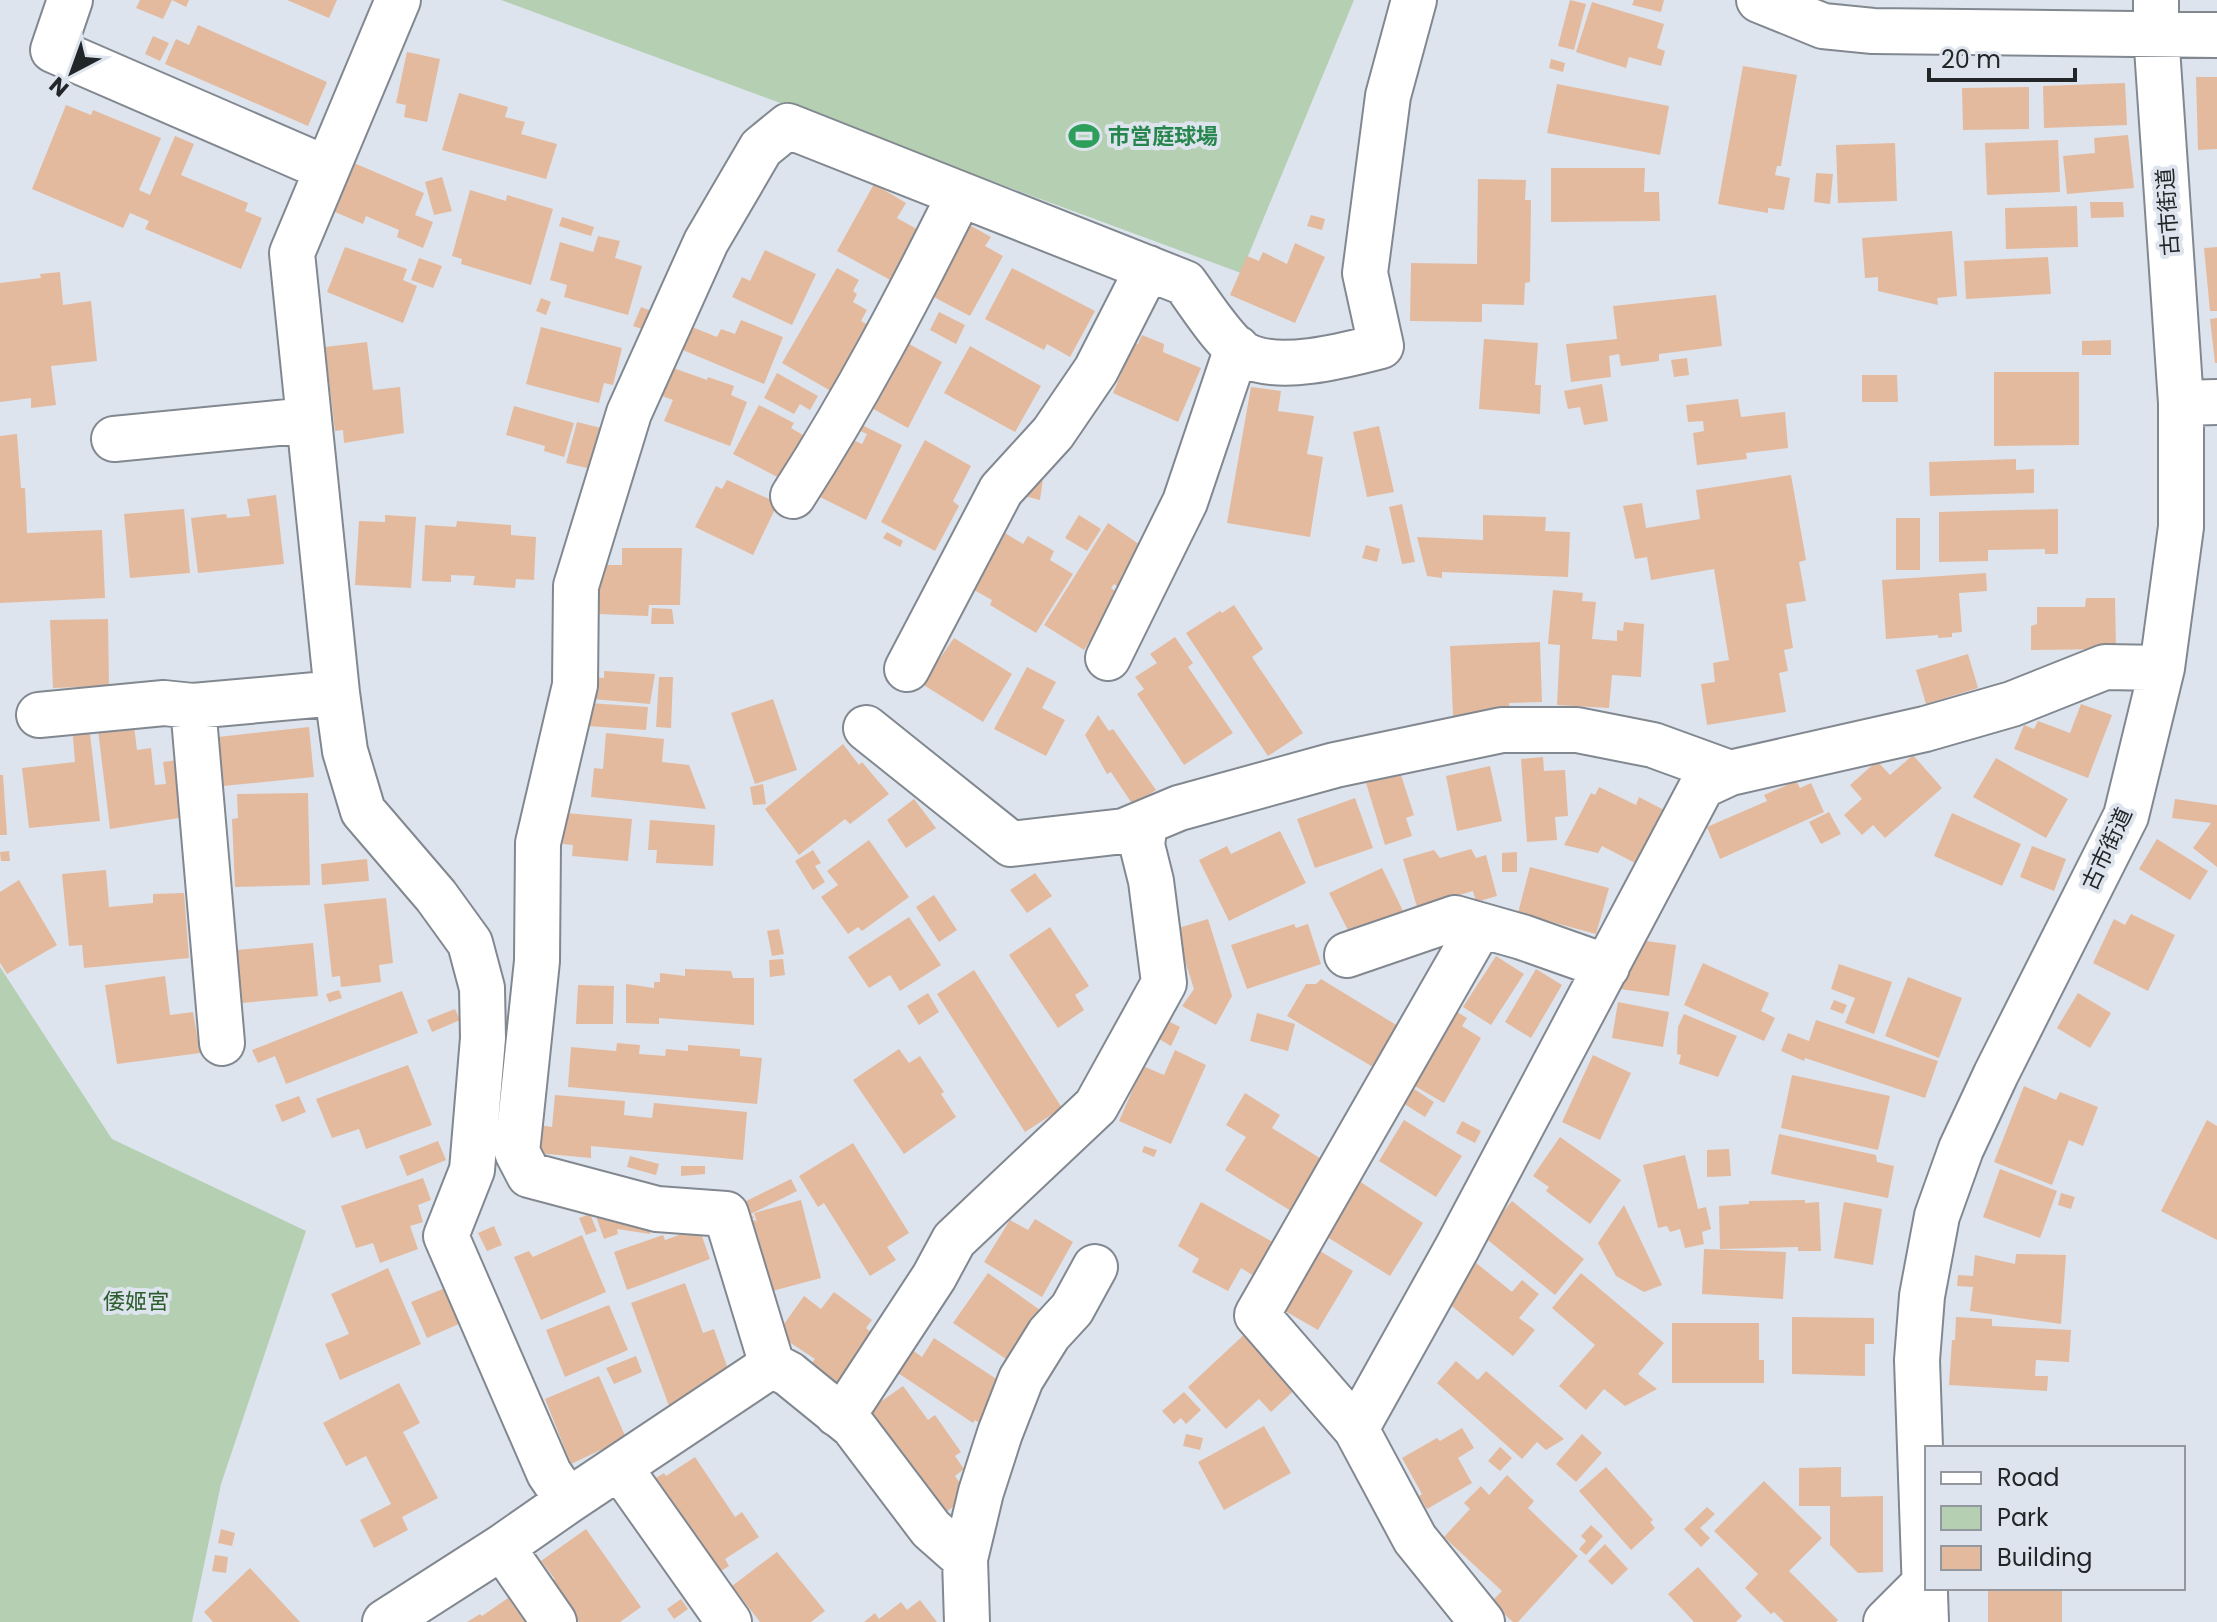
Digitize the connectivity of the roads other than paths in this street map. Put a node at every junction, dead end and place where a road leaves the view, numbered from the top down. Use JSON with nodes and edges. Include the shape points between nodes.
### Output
{"nodes":[{"id":1,"x":70,"y":0,"type":"edge"},
{"id":2,"x":398,"y":0,"type":"edge"},
{"id":3,"x":1414,"y":0,"type":"edge"},
{"id":4,"x":1759,"y":0,"type":"edge"},
{"id":5,"x":1870,"y":15,"type":"edge"},
{"id":6,"x":2156,"y":16,"type":"edge"},
{"id":7,"x":2217,"y":35,"type":"edge"},
{"id":8,"x":325,"y":168,"type":"junction"},
{"id":9,"x":960,"y":194,"type":"junction"},
{"id":10,"x":1148,"y":268,"type":"junction"},
{"id":11,"x":1237,"y":348,"type":"junction"},
{"id":12,"x":2199,"y":402,"type":"edge"},
{"id":13,"x":308,"y":420,"type":"junction"},
{"id":14,"x":114,"y":439,"type":"dead end"},
{"id":15,"x":793,"y":496,"type":"dead end"},
{"id":16,"x":1108,"y":658,"type":"dead end"},
{"id":17,"x":2162,"y":668,"type":"junction"},
{"id":18,"x":907,"y":669,"type":"dead end"},
{"id":19,"x":337,"y":693,"type":"junction"},
{"id":20,"x":193,"y":706,"type":"junction"},
{"id":21,"x":39,"y":715,"type":"dead end"},
{"id":22,"x":866,"y":728,"type":"dead end"},
{"id":23,"x":1730,"y":773,"type":"junction"},
{"id":24,"x":1145,"y":823,"type":"junction"},
{"id":25,"x":1480,"y":926,"type":"junction"},
{"id":26,"x":1347,"y":955,"type":"dead end"},
{"id":27,"x":1607,"y":967,"type":"junction"},
{"id":28,"x":222,"y":1043,"type":"dead end"},
{"id":29,"x":1095,"y":1267,"type":"dead end"},
{"id":30,"x":772,"y":1365,"type":"junction"},
{"id":31,"x":837,"y":1414,"type":"junction"},
{"id":32,"x":1356,"y":1429,"type":"junction"},
{"id":33,"x":620,"y":1468,"type":"junction"},
{"id":34,"x":568,"y":1501,"type":"junction"},
{"id":35,"x":502,"y":1547,"type":"junction"},
{"id":36,"x":965,"y":1559,"type":"junction"},
{"id":37,"x":1925,"y":1602,"type":"edge"},
{"id":38,"x":385,"y":1622,"type":"edge"},
{"id":39,"x":554,"y":1622,"type":"edge"},
{"id":40,"x":729,"y":1622,"type":"edge"},
{"id":41,"x":967,"y":1622,"type":"edge"},
{"id":42,"x":1482,"y":1622,"type":"edge"},
{"id":43,"x":1886,"y":1622,"type":"edge"}],
"edges":[{"from":1,"to":8,"type":"street","via":[[53,50]]},
{"from":2,"to":8,"type":"street"},
{"from":3,"to":11,"type":"street","via":[[1388,96],[1365,273],[1381,346],[1330,359],[1283,363]]},
{"from":4,"to":5,"type":"street","via":[[1823,26]]},
{"from":5,"to":6,"type":"street"},
{"from":6,"to":7,"type":"street"},
{"from":6,"to":12,"type":"street","name":"古市街道"},
{"from":8,"to":13,"type":"street","via":[[292,253]]},
{"from":9,"to":10,"type":"street"},
{"from":9,"to":15,"type":"street","via":[[909,297]]},
{"from":9,"to":30,"type":"street","via":[[788,126],[761,148],[706,242],[629,413],[576,586],[575,685],[538,843],[537,961],[517,1152],[529,1175],[657,1209],[726,1214]]},
{"from":10,"to":11,"type":"street","via":[[1185,283]]},
{"from":10,"to":18,"type":"street","via":[[1096,370],[1053,433],[1001,490]]},
{"from":11,"to":16,"type":"street","via":[[1185,502]]},
{"from":12,"to":17,"type":"street","name":"古市街道"},
{"from":13,"to":14,"type":"street"},
{"from":13,"to":19,"type":"street"},
{"from":17,"to":23,"type":"street","via":[[2105,667],[2012,704],[1925,729]]},
{"from":17,"to":37,"type":"street","name":"古市街道","via":[[2126,816],[1996,1074],[1937,1216],[1917,1360]]},
{"from":19,"to":20,"type":"street"},
{"from":19,"to":34,"type":"street","via":[[345,751],[363,811],[470,943],[482,988],[483,1038],[472,1170],[446,1236],[549,1473]]},
{"from":20,"to":21,"type":"street","via":[[164,703]]},
{"from":20,"to":28,"type":"street"},
{"from":22,"to":24,"type":"street","via":[[1011,844],[1124,831]]},
{"from":23,"to":24,"type":"street","via":[[1653,745],[1577,730],[1502,730],[1335,765],[1179,808]]},
{"from":23,"to":27,"type":"street","via":[[1702,786]]},
{"from":24,"to":31,"type":"street","via":[[1142,845],[1164,983],[1096,1106],[954,1240],[854,1399]]},
{"from":25,"to":26,"type":"street","via":[[1455,918]]},
{"from":25,"to":27,"type":"street"},
{"from":25,"to":32,"type":"street","via":[[1257,1315]]},
{"from":27,"to":32,"type":"street"},
{"from":29,"to":36,"type":"street","via":[[1021,1379],[981,1492]]},
{"from":30,"to":31,"type":"street"},
{"from":30,"to":33,"type":"street"},
{"from":31,"to":36,"type":"street","via":[[853,1426],[931,1529]]},
{"from":32,"to":42,"type":"street","via":[[1415,1539]]},
{"from":33,"to":34,"type":"street"},
{"from":33,"to":40,"type":"street"},
{"from":34,"to":35,"type":"street"},
{"from":35,"to":38,"type":"street"},
{"from":35,"to":39,"type":"street"},
{"from":36,"to":41,"type":"street"},
{"from":37,"to":43,"type":"street"}]}
